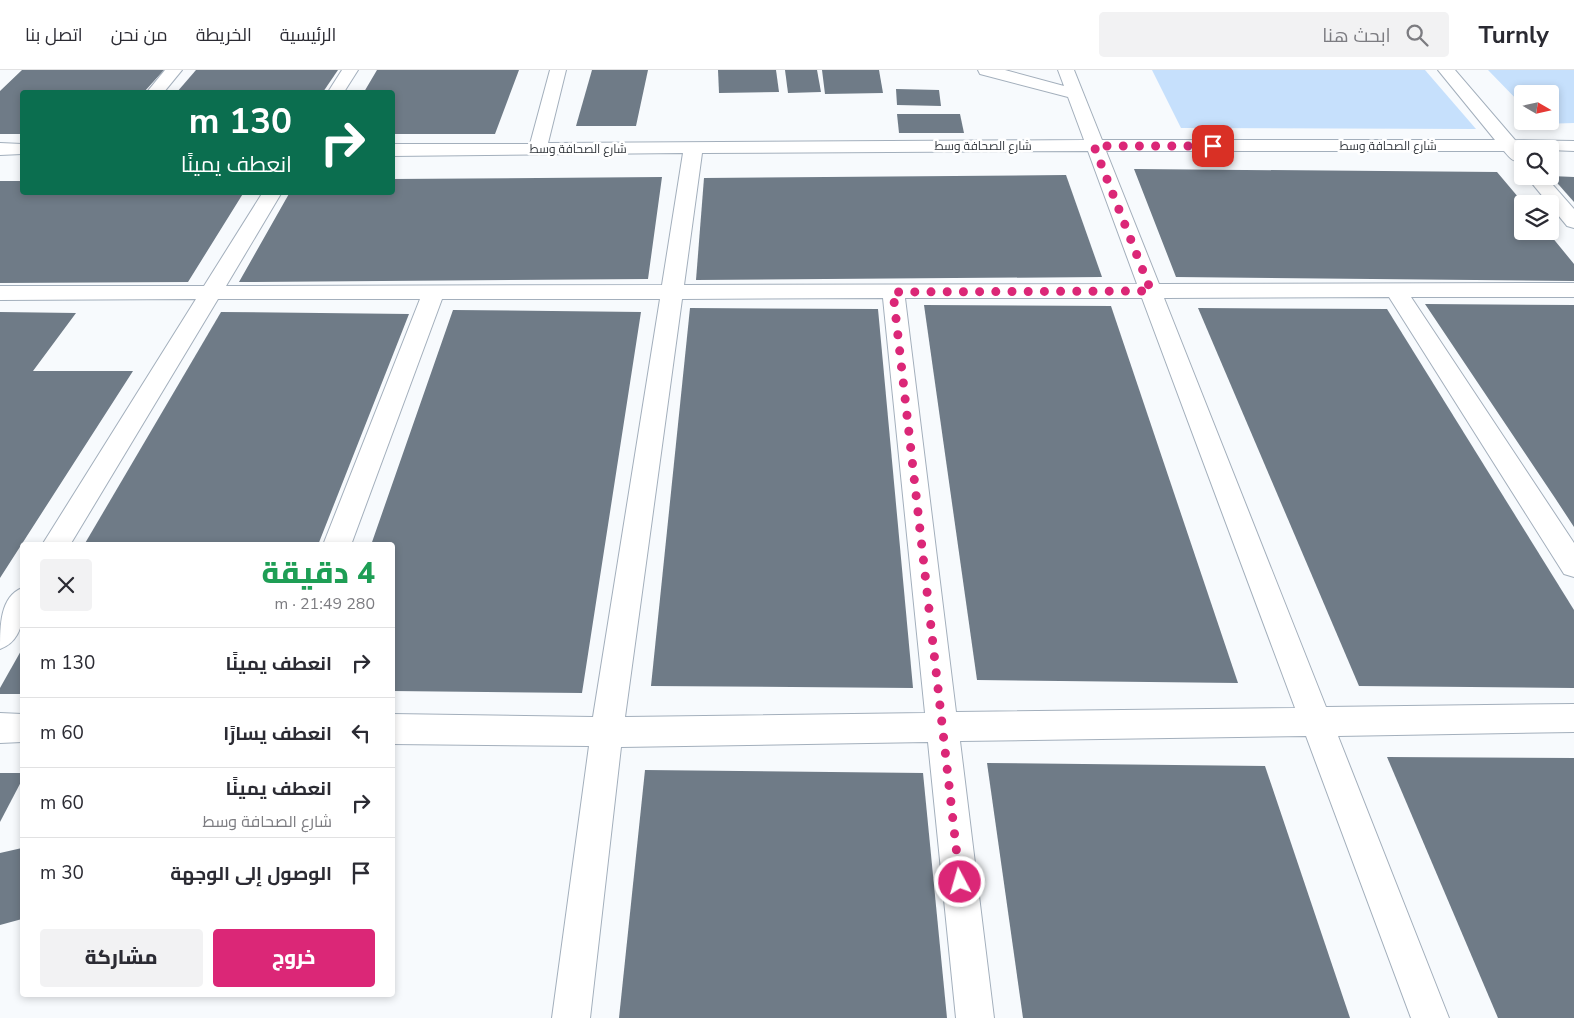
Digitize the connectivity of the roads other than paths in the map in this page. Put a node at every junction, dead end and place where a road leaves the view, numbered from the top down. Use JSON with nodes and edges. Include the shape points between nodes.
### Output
{"nodes":[{"id":1,"x":174,"y":70,"type":"edge"},
{"id":2,"x":350,"y":70,"type":"edge"},
{"id":3,"x":558,"y":70,"type":"edge"},
{"id":4,"x":986,"y":70,"type":"edge"},
{"id":5,"x":1066,"y":70,"type":"edge"},
{"id":6,"x":1446,"y":70,"type":"edge"},
{"id":7,"x":157,"y":90,"type":"edge"},
{"id":8,"x":337,"y":90,"type":"edge"},
{"id":9,"x":1075,"y":94,"type":"junction"},
{"id":10,"x":1094,"y":146,"type":"junction"},
{"id":11,"x":1510,"y":146,"type":"junction"},
{"id":12,"x":1574,"y":146,"type":"edge"},
{"id":13,"x":0,"y":149,"type":"edge"},
{"id":14,"x":20,"y":149,"type":"edge"},
{"id":15,"x":693,"y":149,"type":"junction"},
{"id":16,"x":395,"y":150,"type":"edge"},
{"id":17,"x":536,"y":150,"type":"junction"},
{"id":18,"x":1514,"y":151,"type":"edge"},
{"id":19,"x":1543,"y":185,"type":"edge"},
{"id":20,"x":272,"y":195,"type":"edge"},
{"id":21,"x":1574,"y":222,"type":"edge"},
{"id":22,"x":1574,"y":290,"type":"edge"},
{"id":23,"x":1151,"y":291,"type":"junction"},
{"id":24,"x":1396,"y":291,"type":"junction"},
{"id":25,"x":434,"y":292,"type":"junction"},
{"id":26,"x":673,"y":292,"type":"junction"},
{"id":27,"x":893,"y":292,"type":"junction"},
{"id":28,"x":211,"y":293,"type":"junction"},
{"id":29,"x":0,"y":294,"type":"edge"},
{"id":30,"x":58,"y":542,"type":"edge"},
{"id":31,"x":338,"y":542,"type":"edge"},
{"id":32,"x":1574,"y":566,"type":"edge"},
{"id":33,"x":20,"y":603,"type":"edge"},
{"id":34,"x":0,"y":636,"type":"edge"},
{"id":35,"x":1574,"y":718,"type":"edge"},
{"id":36,"x":1317,"y":721,"type":"junction"},
{"id":37,"x":943,"y":727,"type":"junction"},
{"id":38,"x":0,"y":728,"type":"edge"},
{"id":39,"x":20,"y":728,"type":"edge"},
{"id":40,"x":395,"y":729,"type":"edge"},
{"id":41,"x":606,"y":732,"type":"junction"},
{"id":42,"x":571,"y":1018,"type":"edge"},
{"id":43,"x":975,"y":1018,"type":"edge"},
{"id":44,"x":1430,"y":1018,"type":"edge"}],
"edges":[{"from":1,"to":7,"type":"street"},
{"from":2,"to":8,"type":"street"},
{"from":3,"to":17,"type":"street"},
{"from":4,"to":9,"type":"street"},
{"from":5,"to":9,"type":"street"},
{"from":6,"to":11,"type":"street"},
{"from":9,"to":10,"type":"street"},
{"from":10,"to":11,"type":"street","name":"شارع الصحافة وسط"},
{"from":10,"to":15,"type":"street","name":"شارع الصحافة وسط"},
{"from":10,"to":23,"type":"street"},
{"from":11,"to":12,"type":"street","name":"شارع الصحافة وسط"},
{"from":11,"to":18,"type":"street"},
{"from":13,"to":14,"type":"street"},
{"from":15,"to":17,"type":"street","name":"شارع الصحافة وسط"},
{"from":15,"to":26,"type":"street"},
{"from":16,"to":17,"type":"street","name":"شارع الصحافة وسط"},
{"from":19,"to":21,"type":"street"},
{"from":20,"to":28,"type":"street"},
{"from":22,"to":24,"type":"street"},
{"from":23,"to":24,"type":"street"},
{"from":23,"to":27,"type":"street"},
{"from":23,"to":36,"type":"street"},
{"from":24,"to":32,"type":"street"},
{"from":25,"to":26,"type":"street"},
{"from":25,"to":28,"type":"street"},
{"from":25,"to":31,"type":"street"},
{"from":26,"to":27,"type":"street"},
{"from":26,"to":41,"type":"street"},
{"from":27,"to":37,"type":"street"},
{"from":28,"to":29,"type":"street"},
{"from":28,"to":30,"type":"street"},
{"from":33,"to":34,"type":"street"},
{"from":35,"to":36,"type":"street"},
{"from":36,"to":37,"type":"street"},
{"from":36,"to":44,"type":"street"},
{"from":37,"to":41,"type":"street"},
{"from":37,"to":43,"type":"street"},
{"from":38,"to":39,"type":"street"},
{"from":40,"to":41,"type":"street"},
{"from":41,"to":42,"type":"street"}]}
